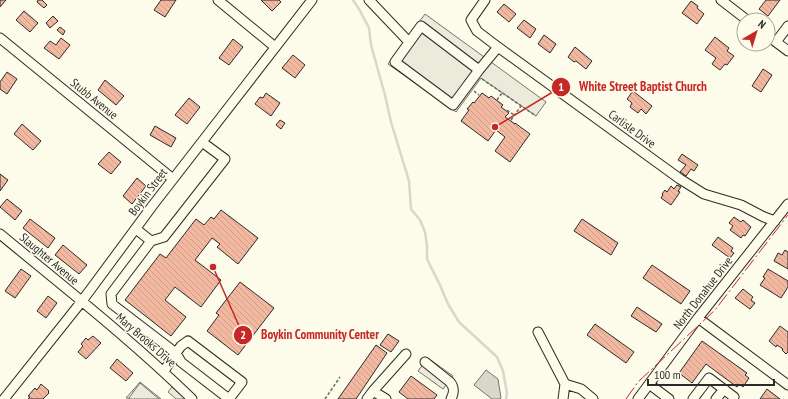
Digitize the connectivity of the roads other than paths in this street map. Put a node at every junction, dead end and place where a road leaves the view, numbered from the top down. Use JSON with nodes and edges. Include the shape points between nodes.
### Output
{"nodes":[{"id":1,"x":218,"y":0,"type":"edge"},
{"id":2,"x":312,"y":0,"type":"edge"},
{"id":3,"x":369,"y":0,"type":"edge"},
{"id":4,"x":485,"y":0,"type":"edge"},
{"id":5,"x":721,"y":0,"type":"edge"},
{"id":6,"x":737,"y":12,"type":"edge"},
{"id":7,"x":788,"y":26,"type":"edge"},
{"id":8,"x":0,"y":38,"type":"edge"},
{"id":9,"x":409,"y":42,"type":"junction"},
{"id":10,"x":776,"y":42,"type":"joint"},
{"id":11,"x":276,"y":46,"type":"junction"},
{"id":12,"x":498,"y":47,"type":"junction"},
{"id":13,"x":788,"y":51,"type":"edge"},
{"id":14,"x":480,"y":74,"type":"junction"},
{"id":15,"x":202,"y":142,"type":"junction"},
{"id":16,"x":173,"y":179,"type":"junction"},
{"id":17,"x":788,"y":204,"type":"edge"},
{"id":18,"x":775,"y":221,"type":"junction"},
{"id":19,"x":136,"y":229,"type":"junction"},
{"id":20,"x":0,"y":234,"type":"edge"},
{"id":21,"x":151,"y":241,"type":"junction"},
{"id":22,"x":82,"y":301,"type":"junction"},
{"id":23,"x":698,"y":318,"type":"junction"},
{"id":24,"x":538,"y":332,"type":"dead end"},
{"id":25,"x":176,"y":353,"type":"junction"},
{"id":26,"x":406,"y":354,"type":"dead end"},
{"id":27,"x":425,"y":362,"type":"dead end"},
{"id":28,"x":164,"y":371,"type":"junction"},
{"id":29,"x":565,"y":384,"type":"junction"},
{"id":30,"x":649,"y":384,"type":"junction"},
{"id":31,"x":788,"y":385,"type":"edge"},
{"id":32,"x":724,"y":389,"type":"junction"},
{"id":33,"x":373,"y":391,"type":"junction"},
{"id":34,"x":4,"y":399,"type":"edge"},
{"id":35,"x":192,"y":399,"type":"edge"},
{"id":36,"x":367,"y":399,"type":"edge"},
{"id":37,"x":386,"y":399,"type":"edge"},
{"id":38,"x":451,"y":399,"type":"edge"},
{"id":39,"x":563,"y":399,"type":"edge"},
{"id":40,"x":593,"y":399,"type":"edge"},
{"id":41,"x":638,"y":399,"type":"edge"},
{"id":42,"x":669,"y":399,"type":"edge"},
{"id":43,"x":693,"y":399,"type":"edge"},
{"id":44,"x":716,"y":399,"type":"edge"},
{"id":45,"x":733,"y":399,"type":"edge"}],
"edges":[{"from":1,"to":11,"type":"street"},
{"from":2,"to":11,"type":"street","name":"Boykin Street"},
{"from":3,"to":9,"type":"street"},
{"from":4,"to":12,"type":"street","name":"Carlisle Drive","via":[[471,20],[477,31]]},
{"from":5,"to":6,"type":"street"},
{"from":7,"to":10,"type":"street"},
{"from":8,"to":16,"type":"street","name":"Stubb Avenue"},
{"from":9,"to":14,"type":"street","via":[[421,26]]},
{"from":9,"to":14,"type":"street","via":[[395,62],[453,105]]},
{"from":10,"to":13,"type":"street"},
{"from":11,"to":15,"type":"street","name":"Boykin Street"},
{"from":12,"to":14,"type":"street"},
{"from":12,"to":18,"type":"street","name":"Carlisle Drive","via":[[704,194],[741,205]]},
{"from":15,"to":16,"type":"street","name":"Boykin Street"},
{"from":15,"to":21,"type":"street","via":[[225,159],[164,237]]},
{"from":16,"to":19,"type":"street","name":"Boykin Street"},
{"from":17,"to":18,"type":"street","name":"North Donahue Drive"},
{"from":18,"to":23,"type":"street","name":"North Donahue Drive"},
{"from":19,"to":21,"type":"street"},
{"from":19,"to":22,"type":"street","name":"Boykin Street"},
{"from":20,"to":22,"type":"street","name":"Slaughter Avenue"},
{"from":21,"to":25,"type":"street","via":[[111,294],[112,304]]},
{"from":22,"to":28,"type":"street","name":"Mary Brooks Drive"},
{"from":22,"to":34,"type":"street","name":"Boykin Street"},
{"from":23,"to":30,"type":"street","name":"North Donahue Drive"},
{"from":23,"to":31,"type":"street"},
{"from":24,"to":29,"type":"street"},
{"from":25,"to":25,"type":"street","via":[[188,341],[242,382],[229,399],[181,362]]},
{"from":25,"to":28,"type":"street"},
{"from":26,"to":33,"type":"street"},
{"from":27,"to":38,"type":"street","via":[[453,386]]},
{"from":28,"to":35,"type":"street","name":"Mary Brooks Drive"},
{"from":29,"to":39,"type":"street"},
{"from":29,"to":40,"type":"street","via":[[580,389]]},
{"from":30,"to":41,"type":"street","name":"North Donahue Drive"},
{"from":30,"to":42,"type":"street"},
{"from":32,"to":43,"type":"street","via":[[709,378]]},
{"from":32,"to":44,"type":"street"},
{"from":32,"to":45,"type":"street","via":[[734,397]]},
{"from":33,"to":36,"type":"street"},
{"from":33,"to":37,"type":"street"}]}
